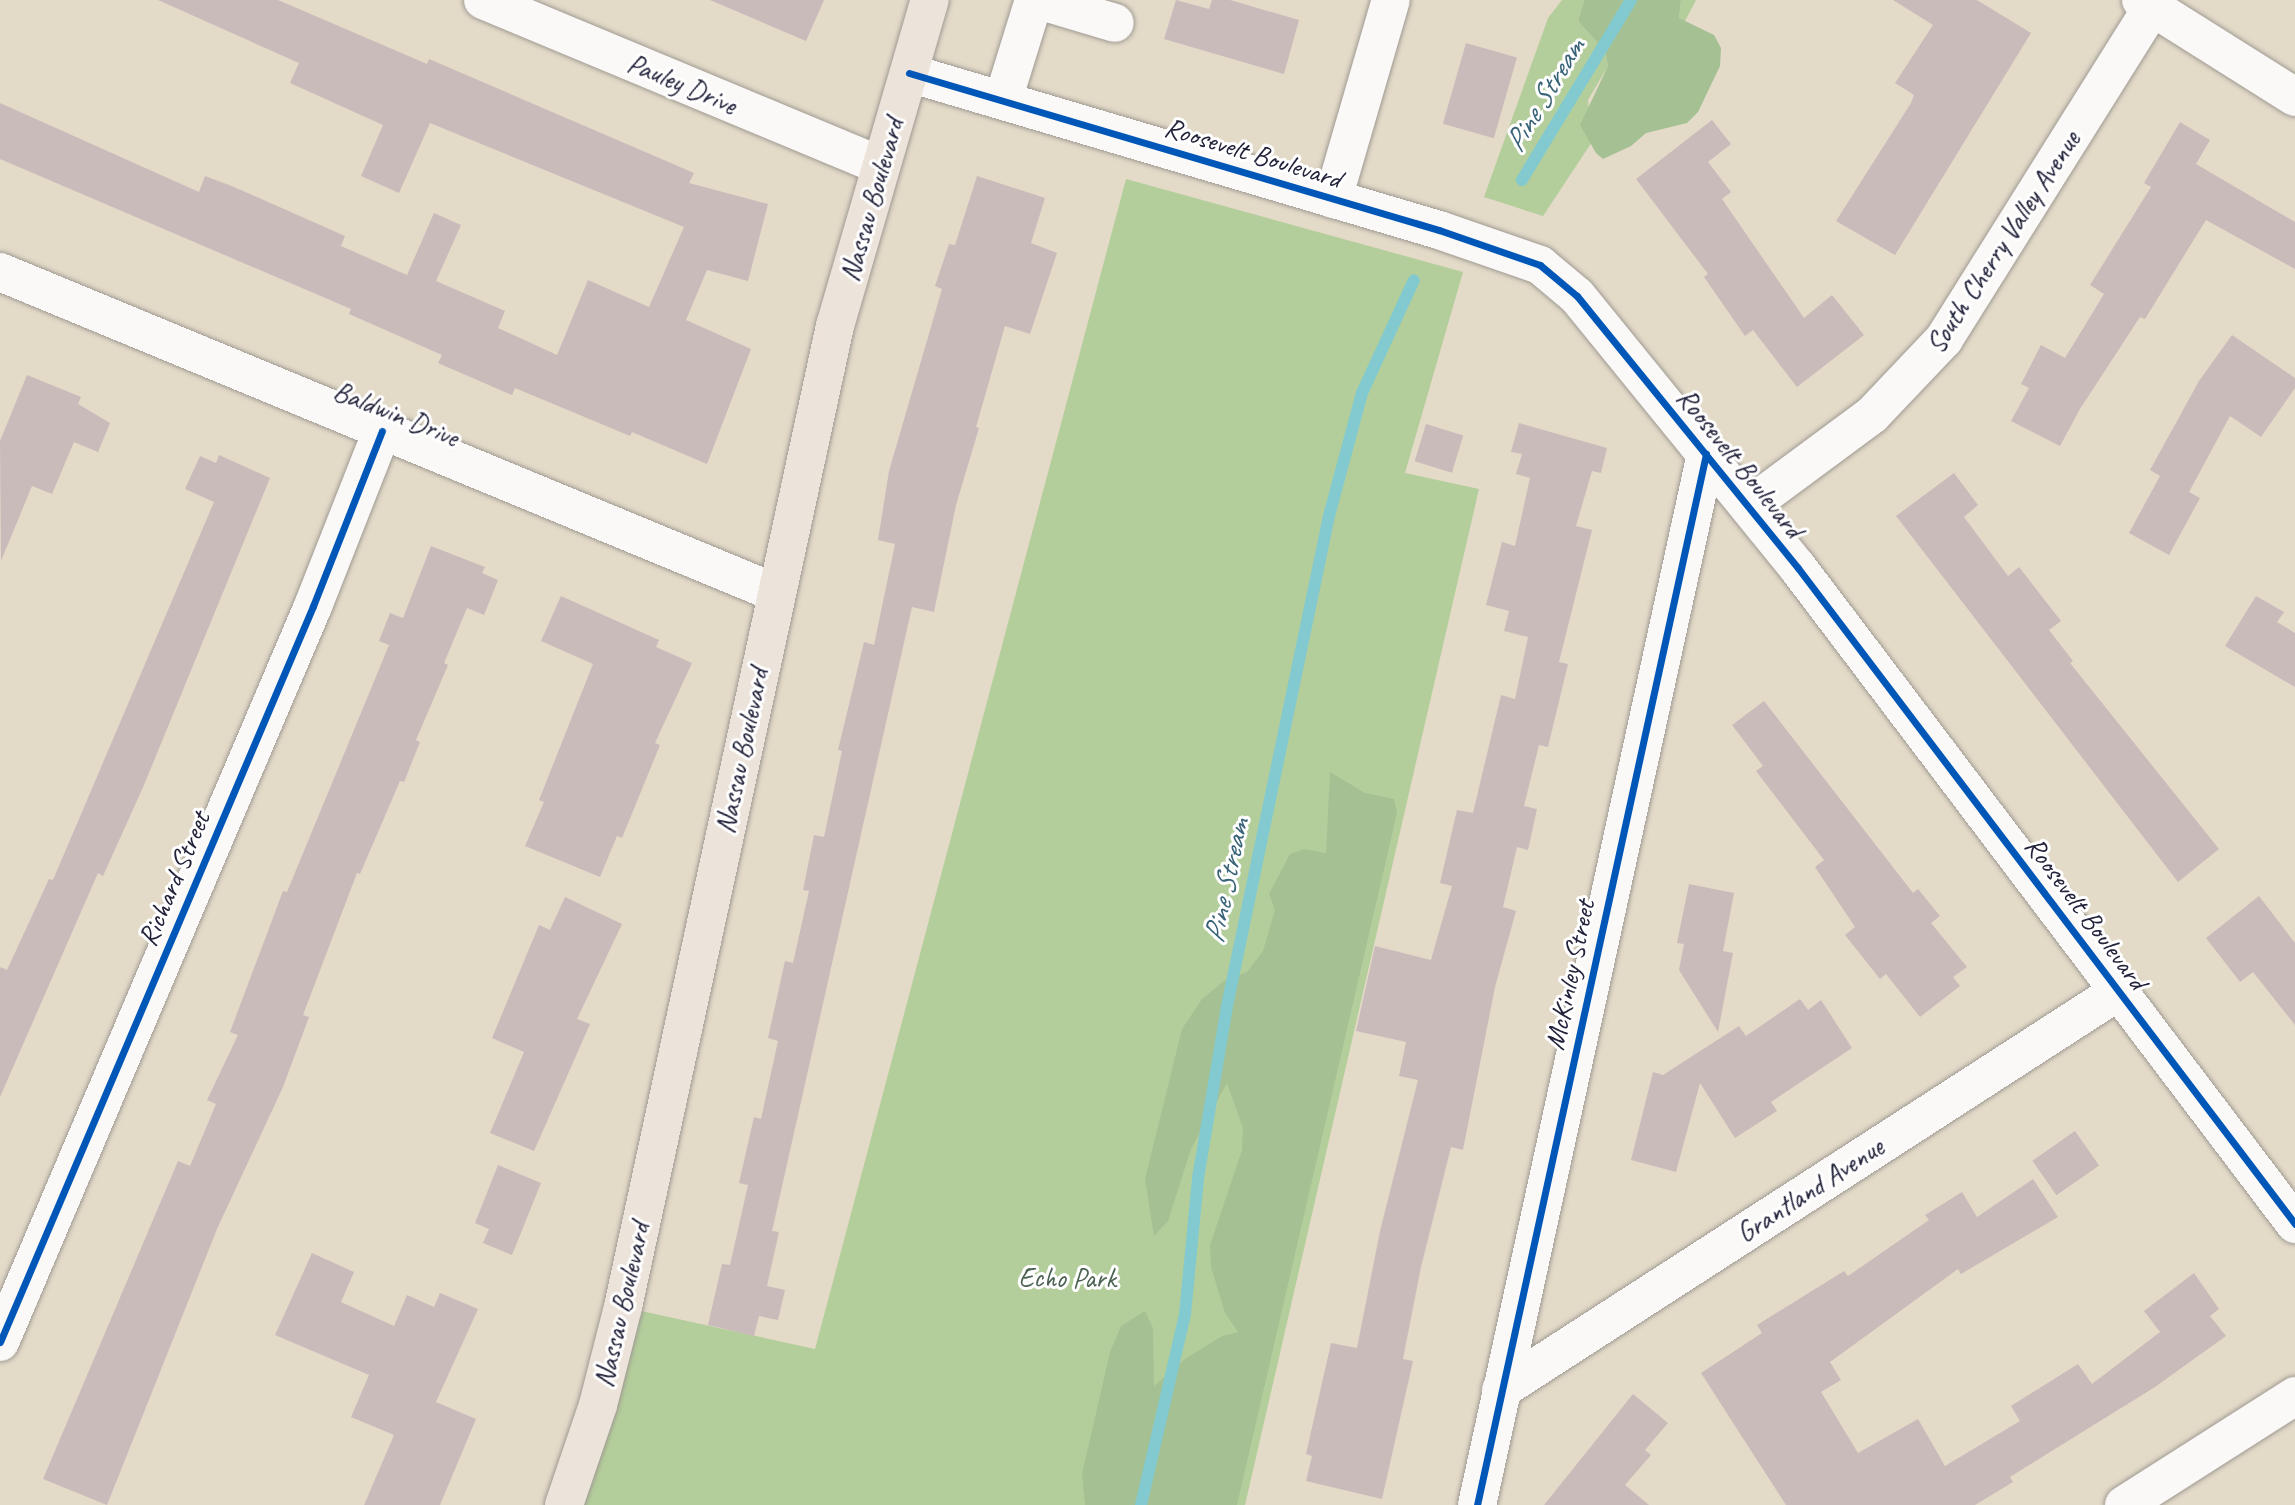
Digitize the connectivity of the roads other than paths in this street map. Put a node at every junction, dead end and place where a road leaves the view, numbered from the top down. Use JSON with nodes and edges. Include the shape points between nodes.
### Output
{"nodes":[{"id":1,"x":484,"y":0,"type":"edge"},
{"id":2,"x":930,"y":0,"type":"edge"},
{"id":3,"x":1036,"y":0,"type":"edge"},
{"id":4,"x":1391,"y":0,"type":"edge"},
{"id":5,"x":2150,"y":2,"type":"edge"},
{"id":6,"x":1115,"y":23,"type":"dead end"},
{"id":7,"x":909,"y":73,"type":"junction"},
{"id":8,"x":2295,"y":97,"type":"edge"},
{"id":9,"x":1003,"y":100,"type":"junction"},
{"id":10,"x":881,"y":166,"type":"junction"},
{"id":11,"x":1333,"y":199,"type":"junction"},
{"id":12,"x":0,"y":272,"type":"edge"},
{"id":13,"x":382,"y":431,"type":"junction"},
{"id":14,"x":1706,"y":454,"type":"junction"},
{"id":15,"x":1749,"y":506,"type":"junction"},
{"id":16,"x":776,"y":593,"type":"junction"},
{"id":17,"x":2119,"y":991,"type":"junction"},
{"id":18,"x":2295,"y":1224,"type":"edge"},
{"id":19,"x":15,"y":1263,"type":"edge"},
{"id":20,"x":0,"y":1342,"type":"edge"},
{"id":21,"x":1501,"y":1390,"type":"junction"},
{"id":22,"x":2295,"y":1396,"type":"edge"},
{"id":23,"x":565,"y":1505,"type":"edge"},
{"id":24,"x":1477,"y":1505,"type":"edge"},
{"id":25,"x":2124,"y":1505,"type":"edge"}],
"edges":[{"from":1,"to":10,"type":"street","name":"Pauley Drive"},
{"from":2,"to":7,"type":"main road","name":"Nassau Boulevard"},
{"from":3,"to":6,"type":"street"},
{"from":3,"to":9,"type":"street"},
{"from":4,"to":11,"type":"street"},
{"from":5,"to":8,"type":"street"},
{"from":5,"to":15,"type":"street","name":"South Cherry Valley Avenue","via":[[1944,340],[1872,415]]},
{"from":7,"to":9,"type":"street","name":"Roosevelt Boulevard"},
{"from":7,"to":10,"type":"main road","name":"Nassau Boulevard"},
{"from":9,"to":11,"type":"street","name":"Roosevelt Boulevard"},
{"from":10,"to":16,"type":"main road","name":"Nassau Boulevard","via":[[835,326]]},
{"from":11,"to":14,"type":"street","name":"Roosevelt Boulevard","via":[[1514,253],[1540,265],[1577,296]]},
{"from":12,"to":13,"type":"street","name":"Baldwin Drive"},
{"from":13,"to":16,"type":"street","name":"Baldwin Drive"},
{"from":13,"to":19,"type":"street","name":"Richard Street","via":[[313,606]]},
{"from":14,"to":15,"type":"street","name":"Roosevelt Boulevard"},
{"from":14,"to":21,"type":"street","name":"McKinley Street"},
{"from":15,"to":17,"type":"street","name":"Roosevelt Boulevard"},
{"from":16,"to":23,"type":"main road","name":"Nassau Boulevard","via":[[623,1307],[598,1405]]},
{"from":17,"to":18,"type":"street","name":"Roosevelt Boulevard"},
{"from":17,"to":21,"type":"street","name":"Grantland Avenue"},
{"from":19,"to":20,"type":"street","name":"Richard Street"},
{"from":21,"to":24,"type":"street","name":"McKinley Street"},
{"from":22,"to":25,"type":"street"}]}
